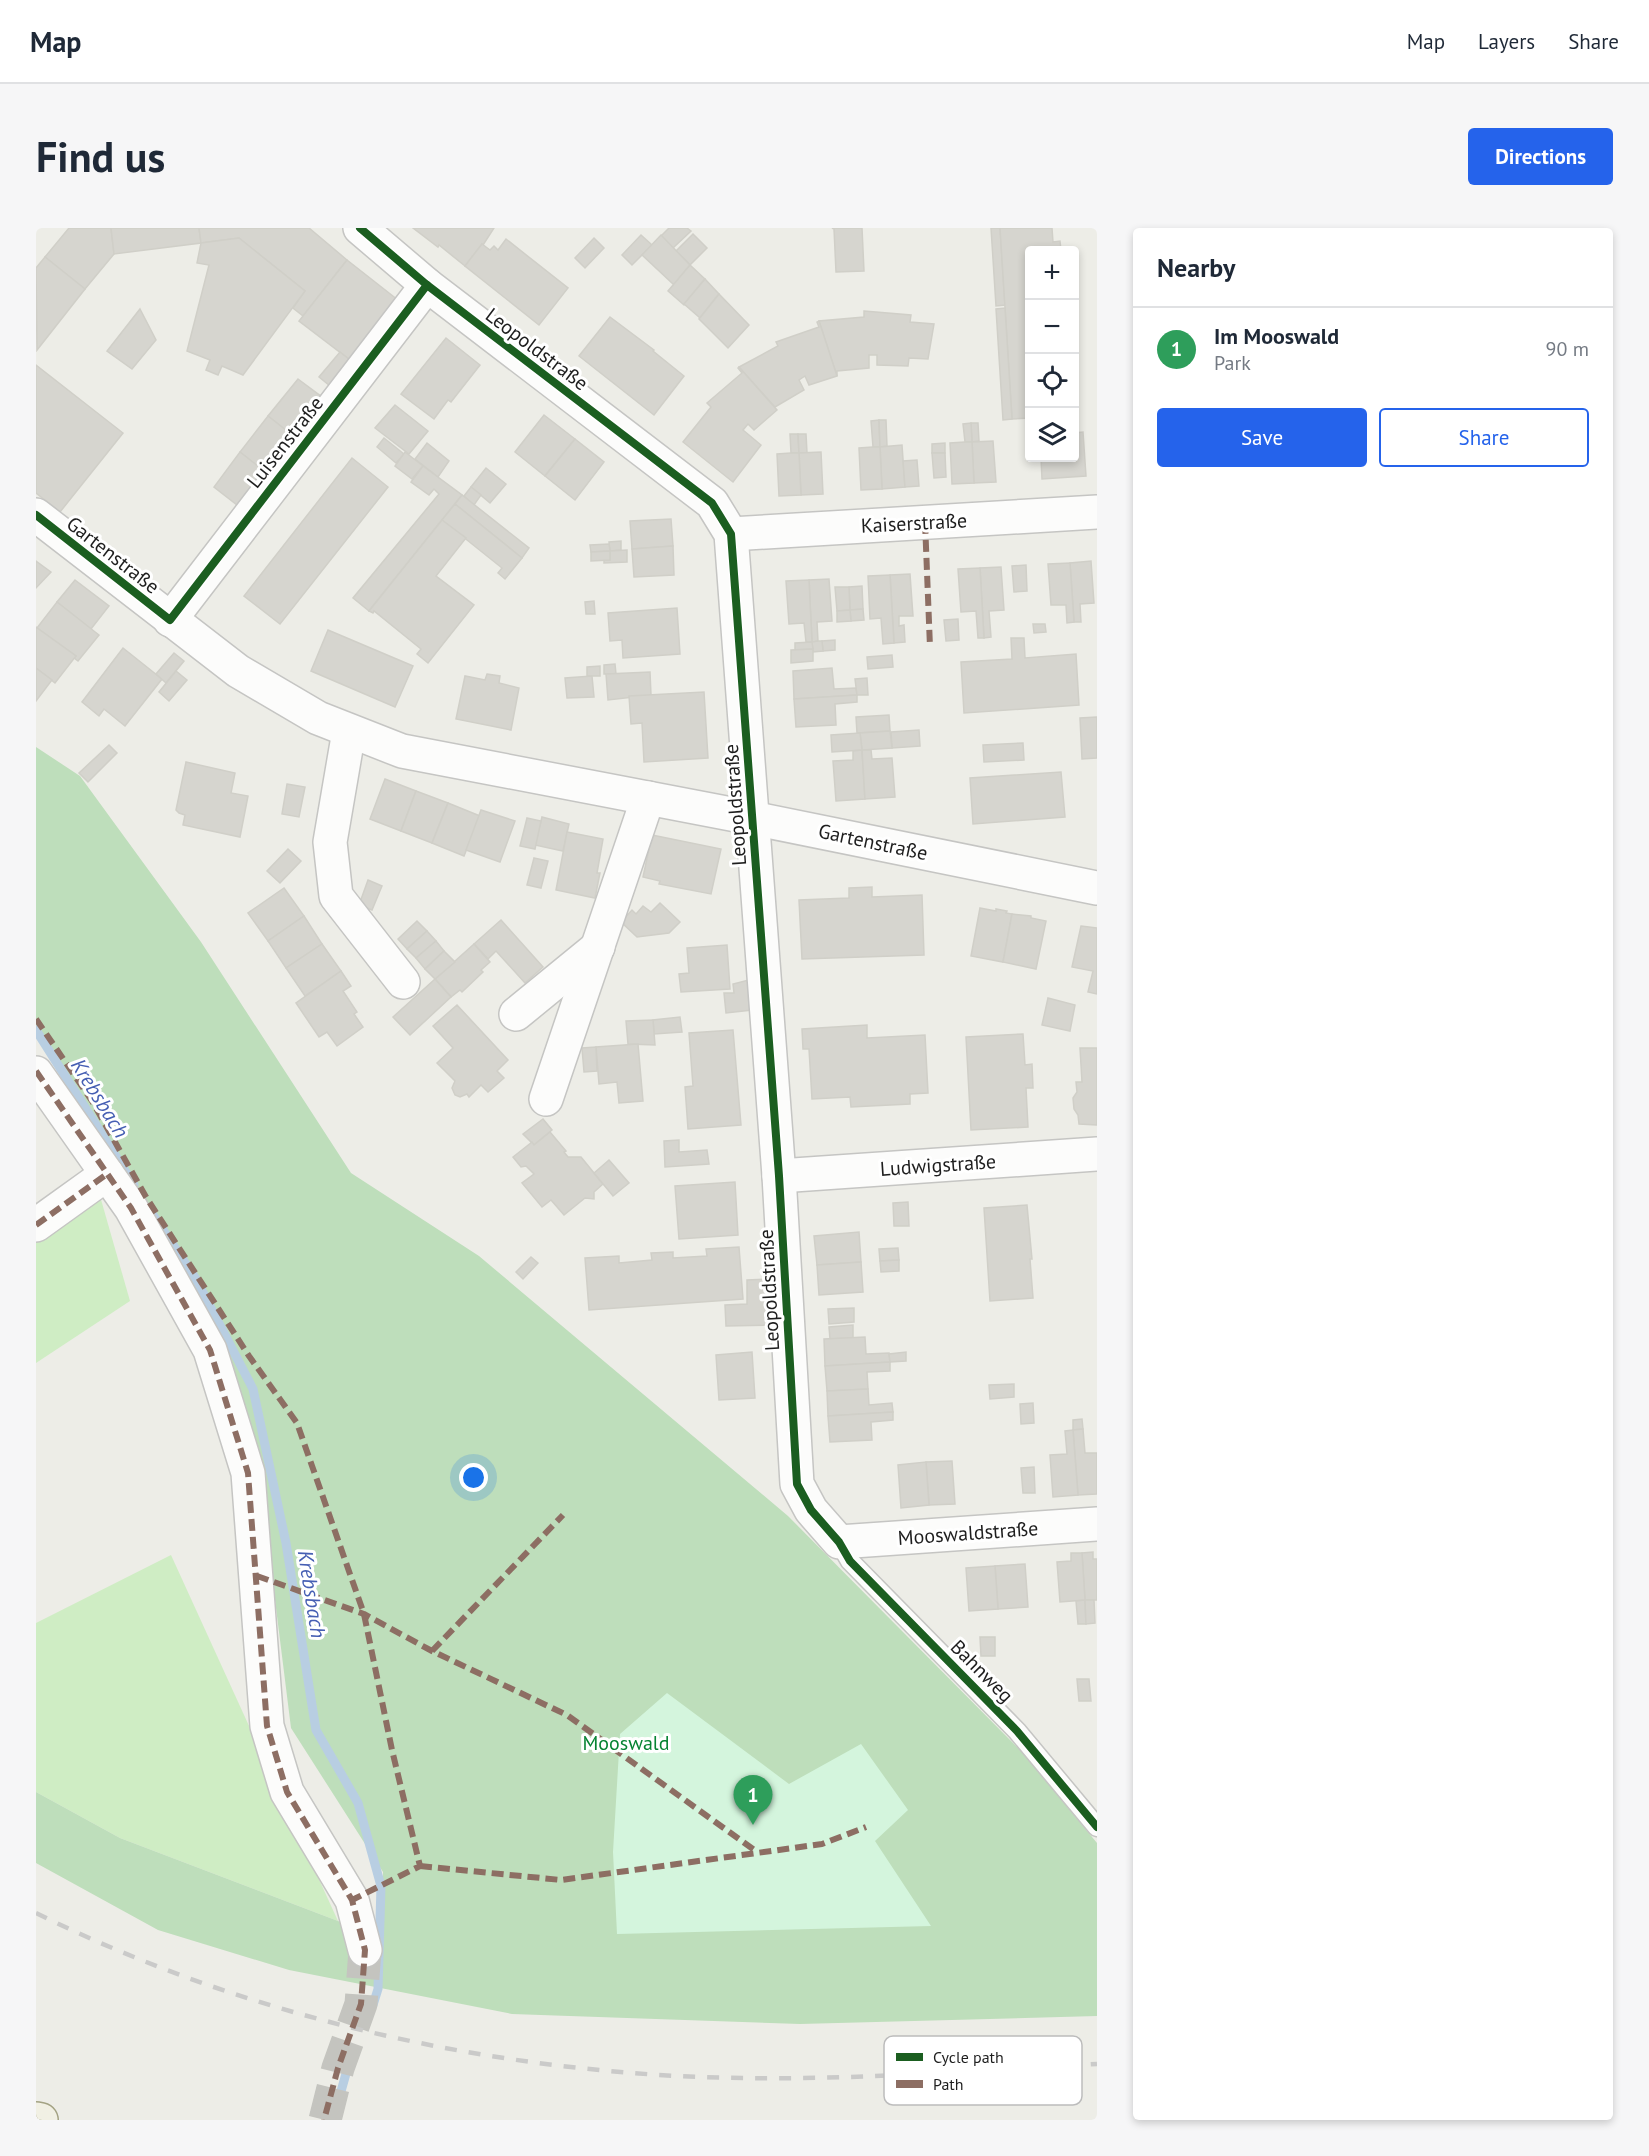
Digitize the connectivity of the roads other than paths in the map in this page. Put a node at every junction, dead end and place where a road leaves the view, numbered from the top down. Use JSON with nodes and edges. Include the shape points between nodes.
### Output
{"nodes":[{"id":1,"x":360,"y":228,"type":"edge"},
{"id":2,"x":427,"y":285,"type":"junction"},
{"id":3,"x":1097,"y":512,"type":"edge"},
{"id":4,"x":36,"y":515,"type":"edge"},
{"id":5,"x":732,"y":534,"type":"junction"},
{"id":6,"x":170,"y":620,"type":"junction"},
{"id":7,"x":349,"y":731,"type":"junction"},
{"id":8,"x":648,"y":798,"type":"junction"},
{"id":9,"x":752,"y":818,"type":"junction"},
{"id":10,"x":1097,"y":888,"type":"edge"},
{"id":11,"x":598,"y":947,"type":"junction"},
{"id":12,"x":403,"y":982,"type":"dead end"},
{"id":13,"x":516,"y":1014,"type":"dead end"},
{"id":14,"x":36,"y":1073,"type":"edge"},
{"id":15,"x":546,"y":1099,"type":"dead end"},
{"id":16,"x":1097,"y":1154,"type":"edge"},
{"id":17,"x":107,"y":1174,"type":"junction"},
{"id":18,"x":778,"y":1176,"type":"junction"},
{"id":19,"x":36,"y":1225,"type":"edge"},
{"id":20,"x":1097,"y":1524,"type":"edge"},
{"id":21,"x":839,"y":1542,"type":"junction"},
{"id":22,"x":1097,"y":1827,"type":"edge"},
{"id":23,"x":365,"y":1950,"type":"tunnel mouth"},
{"id":24,"x":36,"y":2119,"type":"edge"},
{"id":25,"x":41,"y":2120,"type":"edge"}],
"edges":[{"from":1,"to":2,"type":"street","name":"Leopoldstraße"},
{"from":2,"to":5,"type":"street","name":"Leopoldstraße","via":[[712,503]]},
{"from":2,"to":6,"type":"street","name":"Luisenstraße"},
{"from":3,"to":5,"type":"street","name":"Kaiserstraße"},
{"from":4,"to":6,"type":"street","name":"Gartenstraße"},
{"from":5,"to":9,"type":"street","name":"Leopoldstraße"},
{"from":6,"to":7,"type":"street","name":"Gartenstraße","via":[[238,671],[318,718]]},
{"from":7,"to":8,"type":"street","name":"Gartenstraße","via":[[402,751]]},
{"from":7,"to":12,"type":"street","via":[[330,842],[336,896]]},
{"from":8,"to":9,"type":"street","name":"Gartenstraße"},
{"from":8,"to":11,"type":"street"},
{"from":9,"to":10,"type":"street","name":"Gartenstraße"},
{"from":9,"to":18,"type":"street","name":"Leopoldstraße"},
{"from":11,"to":13,"type":"street"},
{"from":11,"to":15,"type":"street"},
{"from":14,"to":17,"type":"street"},
{"from":16,"to":18,"type":"street","name":"Ludwigstraße"},
{"from":17,"to":19,"type":"street"},
{"from":17,"to":23,"type":"street","via":[[131,1208],[210,1350],[248,1473],[267,1726],[287,1792],[352,1900]]},
{"from":18,"to":21,"type":"street","name":"Leopoldstraße","via":[[796,1484],[811,1510]]},
{"from":20,"to":21,"type":"street","name":"Mooswaldstraße"},
{"from":21,"to":22,"type":"lane","name":"Bahnweg","via":[[850,1561],[1017,1731]]},
{"from":24,"to":25,"type":"main road"}]}
